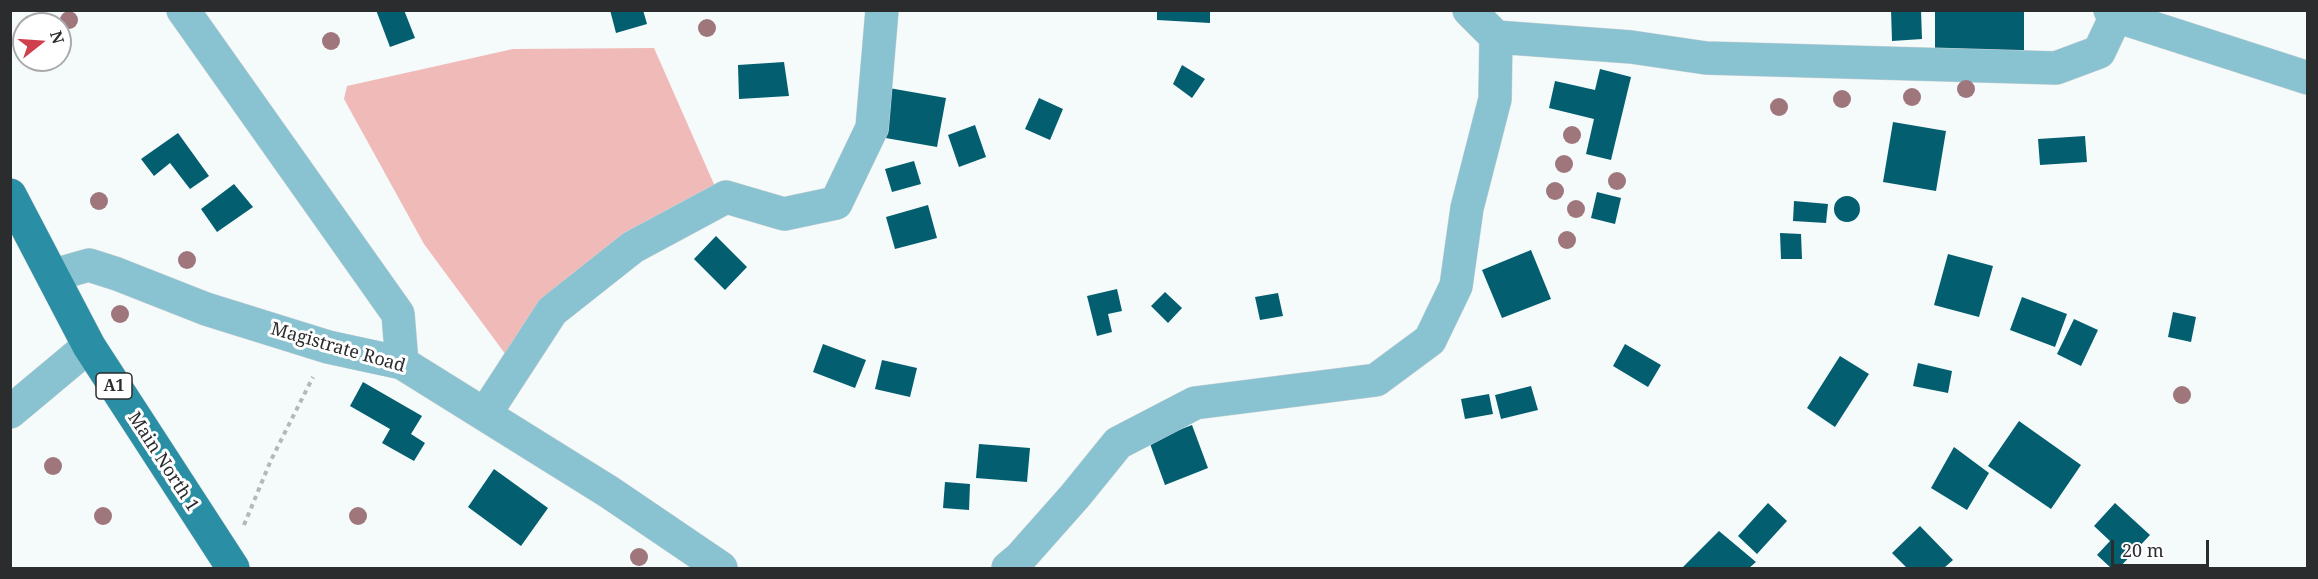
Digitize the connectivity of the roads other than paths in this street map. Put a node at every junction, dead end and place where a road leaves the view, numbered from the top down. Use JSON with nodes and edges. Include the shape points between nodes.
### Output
{"nodes":[{"id":1,"x":183,"y":10,"type":"edge"},
{"id":2,"x":882,"y":10,"type":"edge"},
{"id":3,"x":1469,"y":10,"type":"edge"},
{"id":4,"x":2113,"y":13,"type":"edge"},
{"id":5,"x":1496,"y":37,"type":"junction"},
{"id":6,"x":2307,"y":78,"type":"edge"},
{"id":7,"x":10,"y":195,"type":"edge"},
{"id":8,"x":54,"y":275,"type":"junction"},
{"id":9,"x":89,"y":346,"type":"junction"},
{"id":10,"x":402,"y":363,"type":"junction"},
{"id":11,"x":10,"y":412,"type":"edge"},
{"id":12,"x":485,"y":414,"type":"junction"},
{"id":13,"x":229,"y":567,"type":"edge"},
{"id":14,"x":721,"y":568,"type":"edge"},
{"id":15,"x":1008,"y":568,"type":"edge"}],
"edges":[{"from":1,"to":10,"type":"street","via":[[398,314]]},
{"from":2,"to":12,"type":"street","via":[[872,128],[836,203],[784,214],[726,197],[633,246],[552,311]]},
{"from":3,"to":5,"type":"street"},
{"from":4,"to":5,"type":"street","via":[[2098,52],[2056,68],[1706,58],[1630,47]]},
{"from":4,"to":6,"type":"street"},
{"from":5,"to":15,"type":"street","via":[[1495,99],[1467,208],[1456,286],[1430,340],[1376,380],[1195,403],[1118,443],[1076,496]]},
{"from":7,"to":8,"type":"main road","name":"Main North 1","number":"A1"},
{"from":8,"to":9,"type":"main road","name":"Main North 1","number":"A1"},
{"from":8,"to":10,"type":"street","name":"Magistrate Road","via":[[89,265],[206,309],[328,346]]},
{"from":9,"to":11,"type":"street"},
{"from":9,"to":13,"type":"main road","name":"Main North 1","number":"A1"},
{"from":10,"to":12,"type":"street","name":"Magistrate Road"},
{"from":12,"to":14,"type":"street","name":"Magistrate Road"}]}
